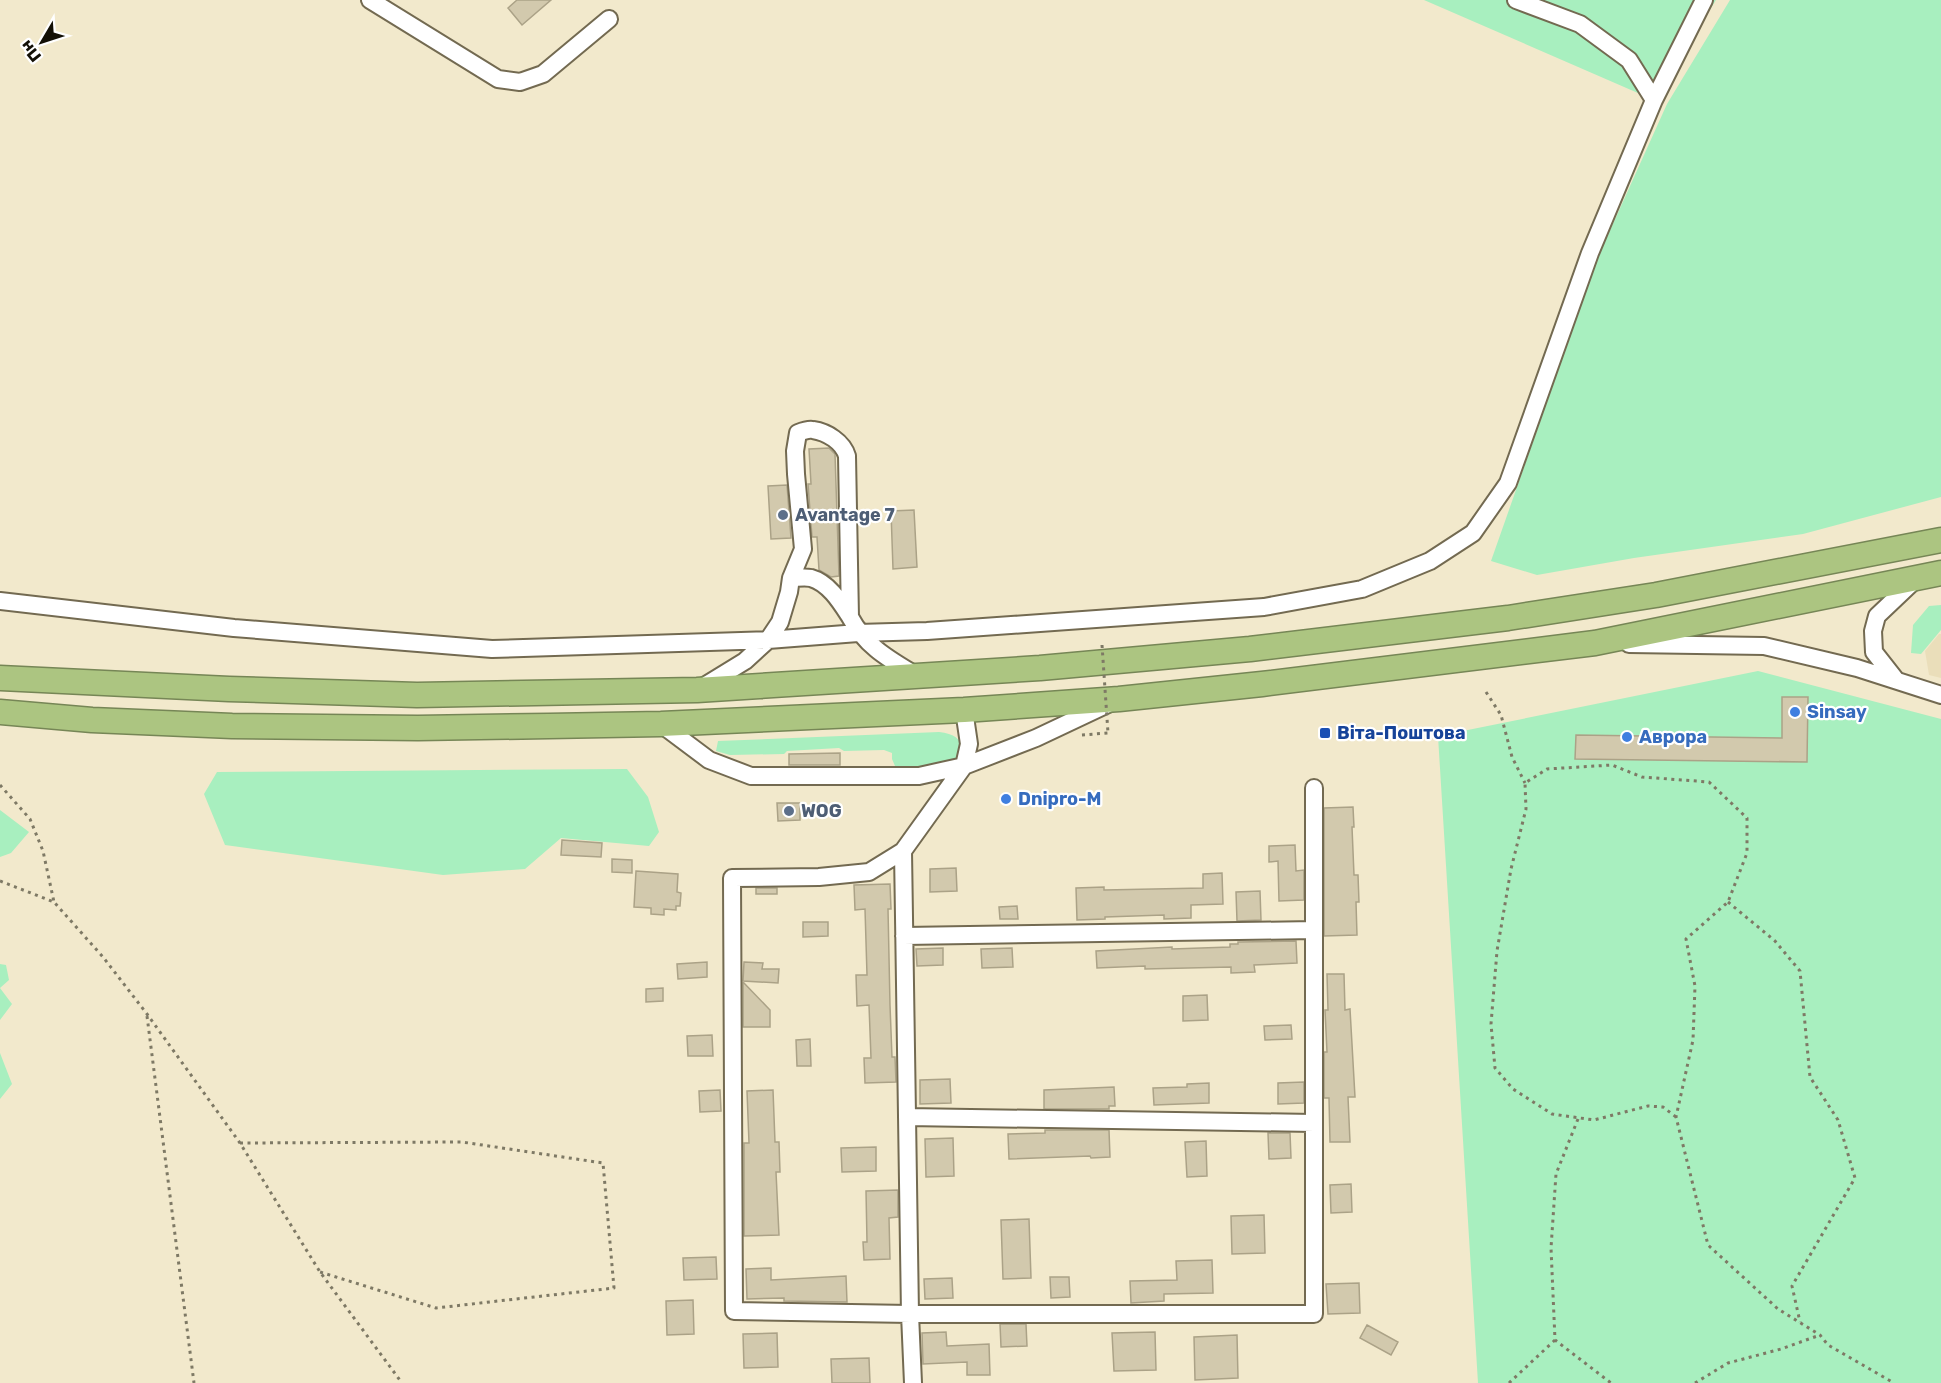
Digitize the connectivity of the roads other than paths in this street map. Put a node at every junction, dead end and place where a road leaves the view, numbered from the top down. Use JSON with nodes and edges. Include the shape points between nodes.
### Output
{"nodes":[{"id":1,"x":370,"y":0,"type":"edge"},
{"id":2,"x":1516,"y":0,"type":"edge"},
{"id":3,"x":1704,"y":0,"type":"edge"},
{"id":4,"x":609,"y":19,"type":"dead end"},
{"id":5,"x":1654,"y":100,"type":"junction"},
{"id":6,"x":1941,"y":540,"type":"edge"},
{"id":7,"x":1930,"y":575,"type":"edge"},
{"id":8,"x":791,"y":578,"type":"junction"},
{"id":9,"x":0,"y":602,"type":"edge"},
{"id":10,"x":850,"y":617,"type":"junction"},
{"id":11,"x":858,"y":633,"type":"junction"},
{"id":12,"x":768,"y":640,"type":"junction"},
{"id":13,"x":1595,"y":643,"type":"junction"},
{"id":14,"x":917,"y":676,"type":"junction"},
{"id":15,"x":0,"y":678,"type":"edge"},
{"id":16,"x":1896,"y":680,"type":"junction"},
{"id":17,"x":697,"y":690,"type":"junction"},
{"id":18,"x":1941,"y":695,"type":"edge"},
{"id":19,"x":1119,"y":699,"type":"junction"},
{"id":20,"x":964,"y":710,"type":"junction"},
{"id":21,"x":0,"y":712,"type":"edge"},
{"id":22,"x":661,"y":724,"type":"junction"},
{"id":23,"x":964,"y":766,"type":"junction"},
{"id":24,"x":1314,"y":788,"type":"dead end"},
{"id":25,"x":903,"y":851,"type":"junction"},
{"id":26,"x":1314,"y":930,"type":"junction"},
{"id":27,"x":904,"y":936,"type":"junction"},
{"id":28,"x":907,"y":1117,"type":"junction"},
{"id":29,"x":1314,"y":1123,"type":"junction"},
{"id":30,"x":910,"y":1314,"type":"junction"},
{"id":31,"x":913,"y":1383,"type":"edge"}],
"edges":[{"from":1,"to":4,"type":"street","via":[[498,80],[520,82],[543,74]]},
{"from":2,"to":5,"type":"street","via":[[1580,24],[1629,60]]},
{"from":3,"to":5,"type":"street"},
{"from":5,"to":11,"type":"street","via":[[1590,254],[1508,483],[1473,533],[1430,561],[1362,589],[1264,607],[927,632]]},
{"from":6,"to":14,"type":"highway","via":[[1656,595],[1508,618],[1250,649]]},
{"from":7,"to":13,"type":"highway"},
{"from":7,"to":16,"type":"street","via":[[1877,616],[1873,631],[1875,652]]},
{"from":8,"to":10,"type":"street","via":[[820,582]]},
{"from":8,"to":10,"type":"street","via":[[803,549],[795,451],[798,433],[810,429],[828,435],[845,448],[847,456]]},
{"from":8,"to":12,"type":"street","via":[[780,622]]},
{"from":9,"to":12,"type":"street","via":[[234,628],[492,649]]},
{"from":10,"to":11,"type":"street"},
{"from":11,"to":12,"type":"street"},
{"from":11,"to":14,"type":"street"},
{"from":12,"to":17,"type":"street","via":[[745,661]]},
{"from":13,"to":16,"type":"street","via":[[1764,646]]},
{"from":13,"to":19,"type":"highway"},
{"from":14,"to":17,"type":"highway"},
{"from":15,"to":17,"type":"highway","via":[[417,695]]},
{"from":16,"to":18,"type":"street"},
{"from":19,"to":20,"type":"highway"},
{"from":19,"to":23,"type":"street"},
{"from":20,"to":22,"type":"highway"},
{"from":20,"to":23,"type":"street","via":[[969,744]]},
{"from":21,"to":22,"type":"highway","via":[[232,726]]},
{"from":22,"to":23,"type":"street","via":[[709,760],[751,776],[920,776]]},
{"from":23,"to":25,"type":"street"},
{"from":24,"to":26,"type":"street"},
{"from":25,"to":27,"type":"street"},
{"from":25,"to":30,"type":"street","via":[[869,872],[732,878],[734,1311]]},
{"from":26,"to":27,"type":"street"},
{"from":26,"to":29,"type":"street"},
{"from":27,"to":28,"type":"street"},
{"from":28,"to":29,"type":"street"},
{"from":28,"to":30,"type":"street"},
{"from":29,"to":30,"type":"street","via":[[1314,1314]]},
{"from":30,"to":31,"type":"street"}]}
